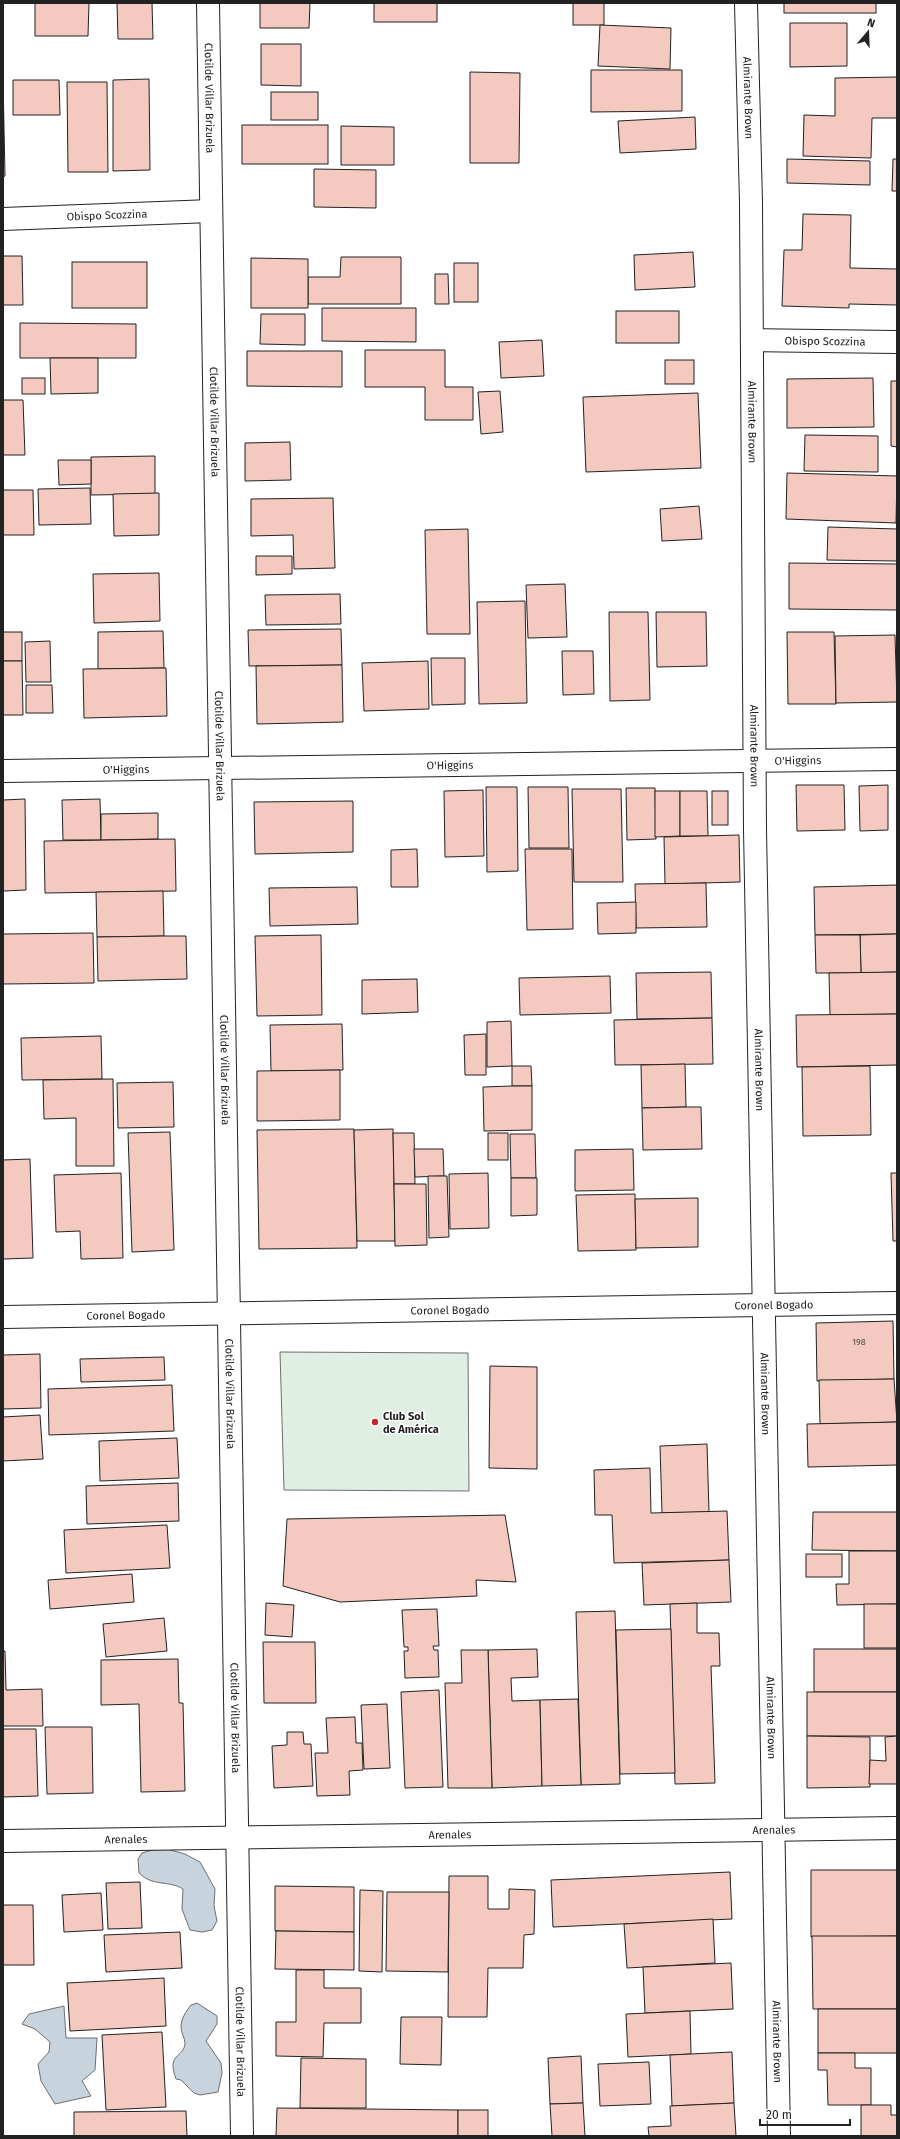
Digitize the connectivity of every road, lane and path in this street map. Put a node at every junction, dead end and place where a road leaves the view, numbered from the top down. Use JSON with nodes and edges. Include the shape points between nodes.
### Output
{"nodes":[{"id":1,"x":208,"y":3,"type":"edge"},
{"id":2,"x":746,"y":3,"type":"edge"},
{"id":3,"x":211,"y":211,"type":"junction"},
{"id":4,"x":3,"y":219,"type":"edge"},
{"id":5,"x":752,"y":340,"type":"junction"},
{"id":6,"x":897,"y":342,"type":"edge"},
{"id":7,"x":897,"y":759,"type":"edge"},
{"id":8,"x":754,"y":760,"type":"junction"},
{"id":9,"x":220,"y":768,"type":"junction"},
{"id":10,"x":3,"y":771,"type":"edge"},
{"id":11,"x":897,"y":1303,"type":"edge"},
{"id":12,"x":764,"y":1305,"type":"junction"},
{"id":13,"x":229,"y":1313,"type":"junction"},
{"id":14,"x":3,"y":1317,"type":"edge"},
{"id":15,"x":897,"y":1828,"type":"edge"},
{"id":16,"x":773,"y":1830,"type":"junction"},
{"id":17,"x":238,"y":1837,"type":"junction"},
{"id":18,"x":3,"y":1840,"type":"edge"},
{"id":19,"x":242,"y":2136,"type":"edge"},
{"id":20,"x":779,"y":2136,"type":"edge"}],
"edges":[{"from":1,"to":3,"type":"street","name":"Clotilde Villar Brizuela"},
{"from":2,"to":5,"type":"street","name":"Almirante Brown"},
{"from":3,"to":4,"type":"street","name":"Obispo Scozzina"},
{"from":3,"to":9,"type":"street","name":"Clotilde Villar Brizuela"},
{"from":5,"to":6,"type":"street","name":"Obispo Scozzina"},
{"from":5,"to":8,"type":"street","name":"Almirante Brown"},
{"from":7,"to":8,"type":"street","name":"O'Higgins"},
{"from":8,"to":9,"type":"street","name":"O'Higgins"},
{"from":8,"to":12,"type":"street","name":"Almirante Brown"},
{"from":9,"to":10,"type":"street","name":"O'Higgins"},
{"from":9,"to":13,"type":"street","name":"Clotilde Villar Brizuela"},
{"from":11,"to":12,"type":"street","name":"Coronel Bogado"},
{"from":12,"to":13,"type":"street","name":"Coronel Bogado"},
{"from":12,"to":16,"type":"street","name":"Almirante Brown"},
{"from":13,"to":14,"type":"street","name":"Coronel Bogado"},
{"from":13,"to":17,"type":"street","name":"Clotilde Villar Brizuela"},
{"from":15,"to":16,"type":"street","name":"Arenales"},
{"from":16,"to":17,"type":"street","name":"Arenales"},
{"from":16,"to":20,"type":"street","name":"Almirante Brown"},
{"from":17,"to":18,"type":"street","name":"Arenales"},
{"from":17,"to":19,"type":"street","name":"Clotilde Villar Brizuela"}]}
